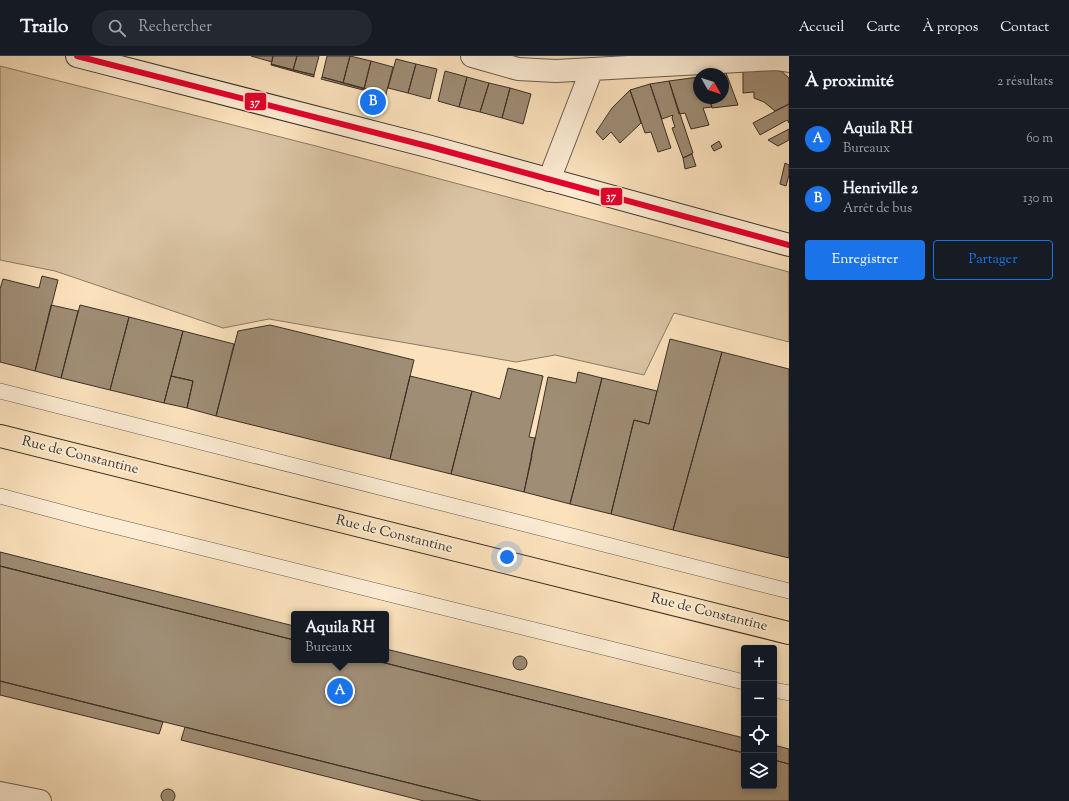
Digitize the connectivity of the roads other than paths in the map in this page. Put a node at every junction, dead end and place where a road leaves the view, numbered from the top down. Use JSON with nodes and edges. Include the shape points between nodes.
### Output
{"nodes":[{"id":1,"x":77,"y":56,"type":"edge"},
{"id":2,"x":472,"y":56,"type":"edge"},
{"id":3,"x":789,"y":62,"type":"edge"},
{"id":4,"x":592,"y":69,"type":"junction"},
{"id":5,"x":549,"y":180,"type":"junction"},
{"id":6,"x":789,"y":245,"type":"edge"},
{"id":7,"x":0,"y":391,"type":"edge"},
{"id":8,"x":0,"y":436,"type":"edge"},
{"id":9,"x":0,"y":496,"type":"edge"},
{"id":10,"x":789,"y":591,"type":"edge"},
{"id":11,"x":789,"y":633,"type":"edge"},
{"id":12,"x":741,"y":681,"type":"edge"},
{"id":13,"x":777,"y":691,"type":"edge"},
{"id":14,"x":789,"y":693,"type":"edge"},
{"id":15,"x":0,"y":793,"type":"edge"},
{"id":16,"x":40,"y":801,"type":"edge"}],
"edges":[{"from":1,"to":5,"type":"main road"},
{"from":2,"to":4,"type":"main road","via":[[518,69]]},
{"from":3,"to":4,"type":"main road","via":[[776,59]]},
{"from":4,"to":5,"type":"main road"},
{"from":5,"to":6,"type":"main road"},
{"from":7,"to":10,"type":"lane"},
{"from":8,"to":11,"type":"main road","name":"Rue de Constantine"},
{"from":9,"to":12,"type":"lane"},
{"from":13,"to":14,"type":"lane"},
{"from":15,"to":16,"type":"main road"}]}
